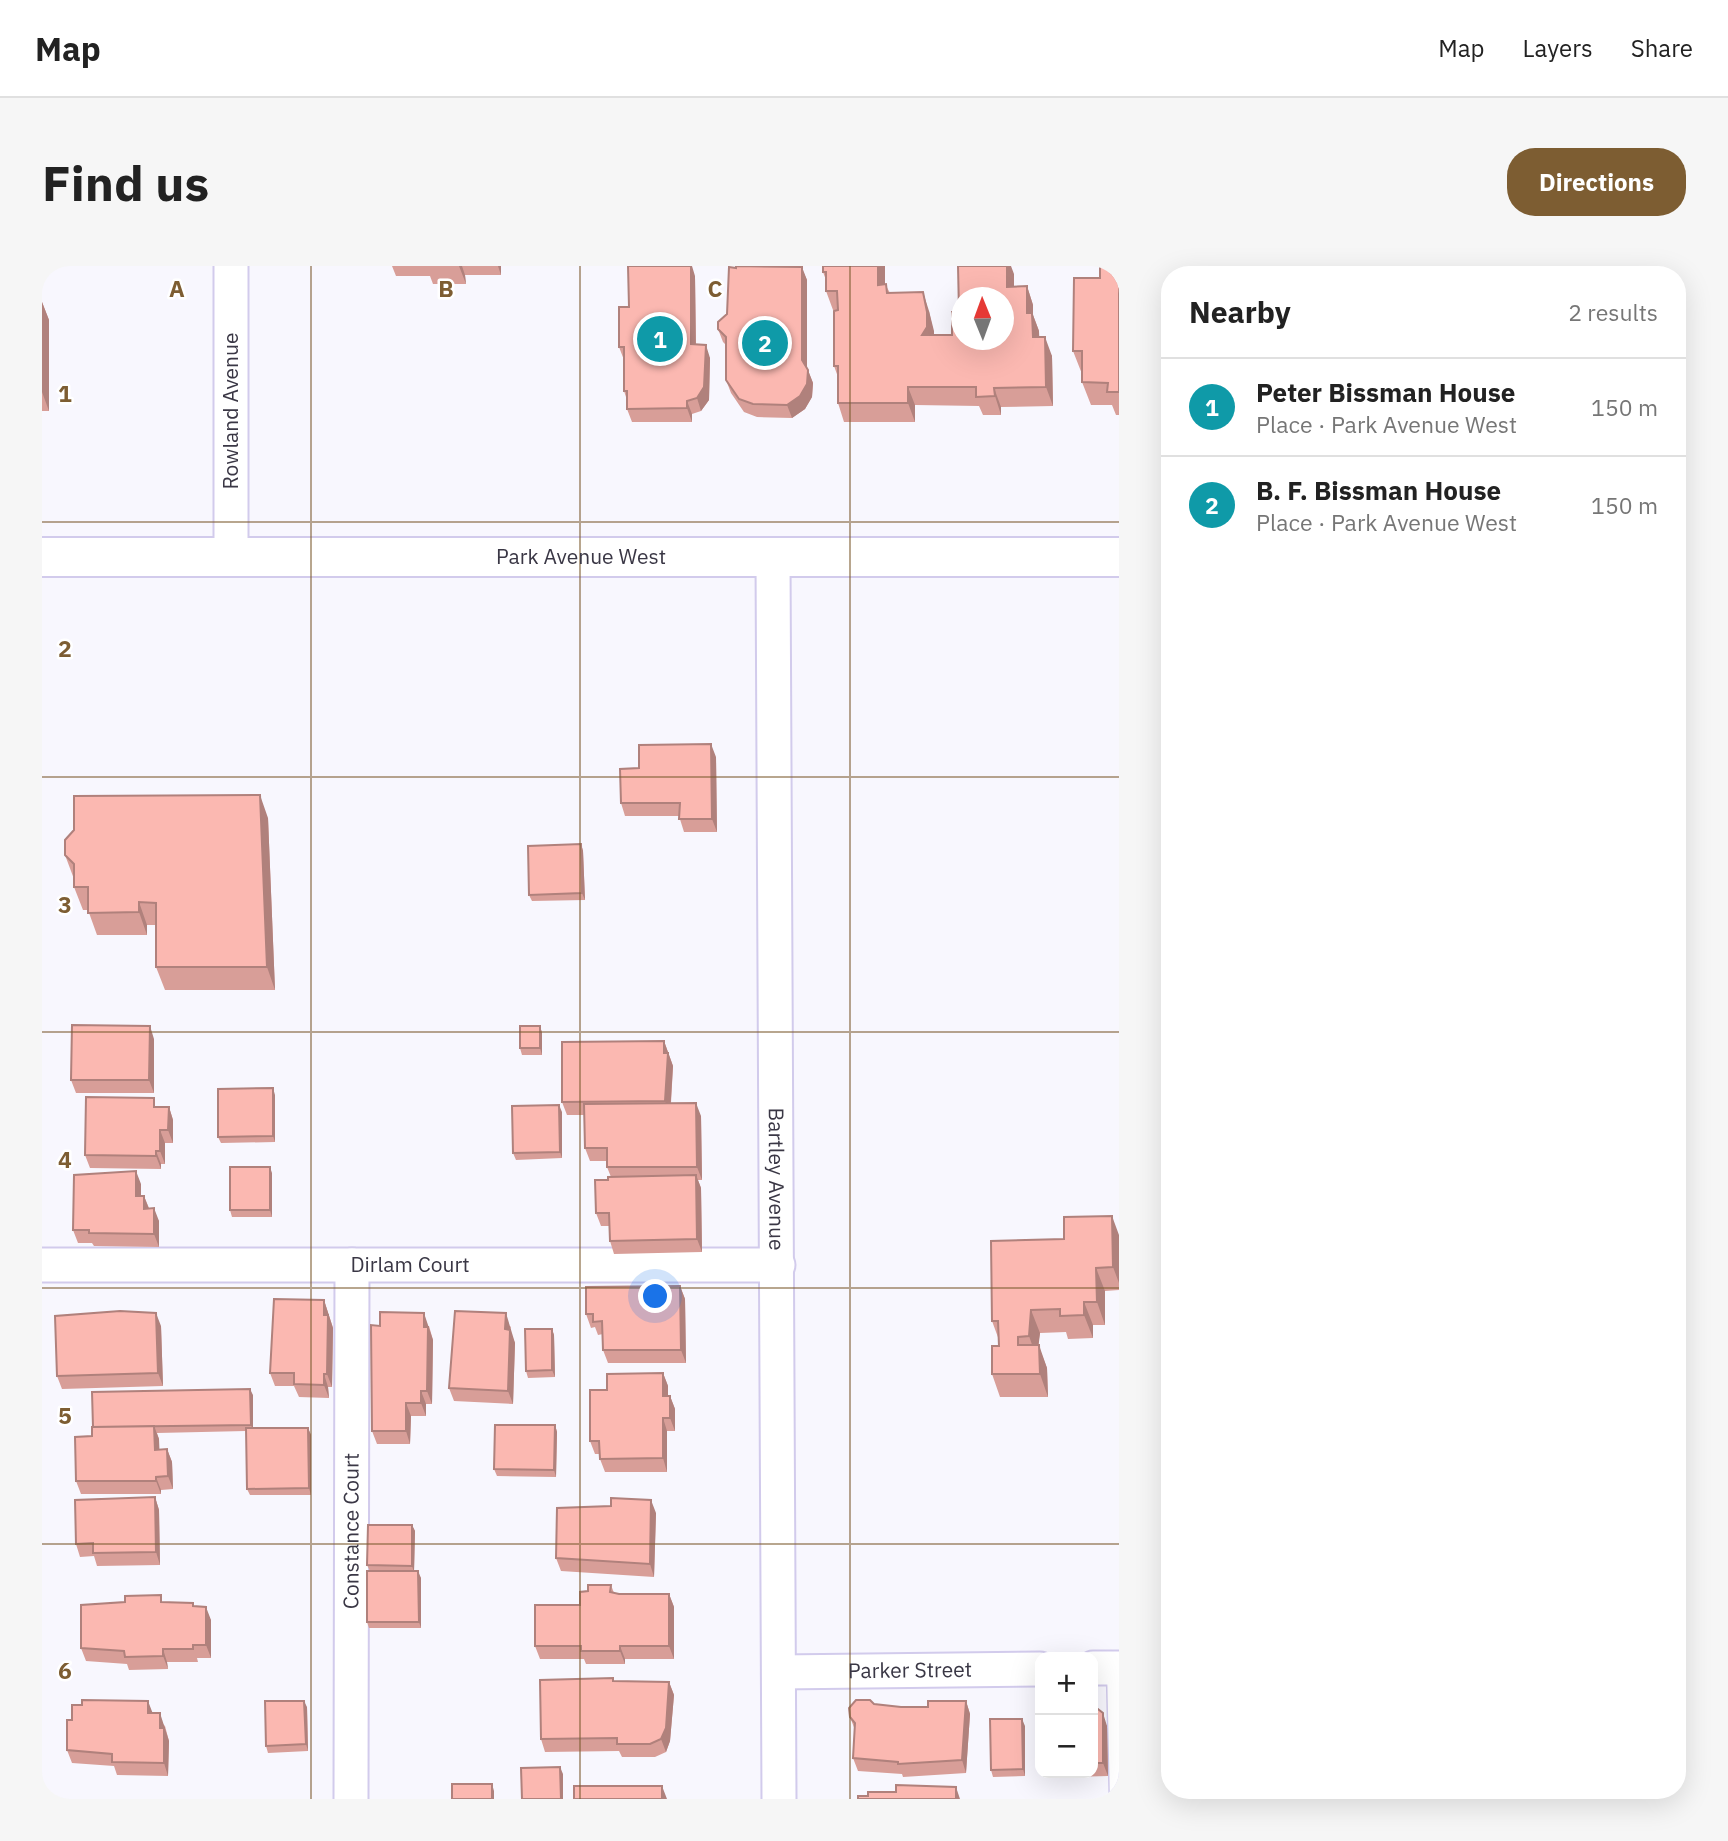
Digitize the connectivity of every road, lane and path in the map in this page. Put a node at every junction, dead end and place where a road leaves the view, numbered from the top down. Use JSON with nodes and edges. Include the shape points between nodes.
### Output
{"nodes":[{"id":1,"x":231,"y":266,"type":"edge"},
{"id":2,"x":1119,"y":556,"type":"edge"},
{"id":3,"x":42,"y":557,"type":"edge"},
{"id":4,"x":231,"y":557,"type":"junction"},
{"id":5,"x":774,"y":559,"type":"junction"},
{"id":6,"x":42,"y":1265,"type":"edge"},
{"id":7,"x":352,"y":1265,"type":"junction"},
{"id":8,"x":778,"y":1265,"type":"junction"},
{"id":9,"x":1109,"y":1668,"type":"edge"},
{"id":10,"x":1035,"y":1669,"type":"edge"},
{"id":11,"x":779,"y":1672,"type":"junction"},
{"id":12,"x":351,"y":1799,"type":"edge"},
{"id":13,"x":779,"y":1799,"type":"edge"},
{"id":14,"x":1119,"y":1799,"type":"edge"}],
"edges":[{"from":1,"to":4,"type":"street","name":"Rowland Avenue"},
{"from":2,"to":5,"type":"main road","name":"Park Avenue West"},
{"from":3,"to":4,"type":"main road","name":"Park Avenue West"},
{"from":4,"to":5,"type":"main road","name":"Park Avenue West"},
{"from":5,"to":8,"type":"street","name":"Bartley Avenue"},
{"from":6,"to":7,"type":"street","name":"Dirlam Court"},
{"from":7,"to":8,"type":"street","name":"Dirlam Court"},
{"from":7,"to":12,"type":"street","name":"Constance Court"},
{"from":8,"to":11,"type":"street","name":"Bartley Avenue"},
{"from":9,"to":14,"type":"lane"},
{"from":10,"to":11,"type":"street","name":"Parker Street"},
{"from":11,"to":13,"type":"street","name":"Bartley Avenue"}]}
